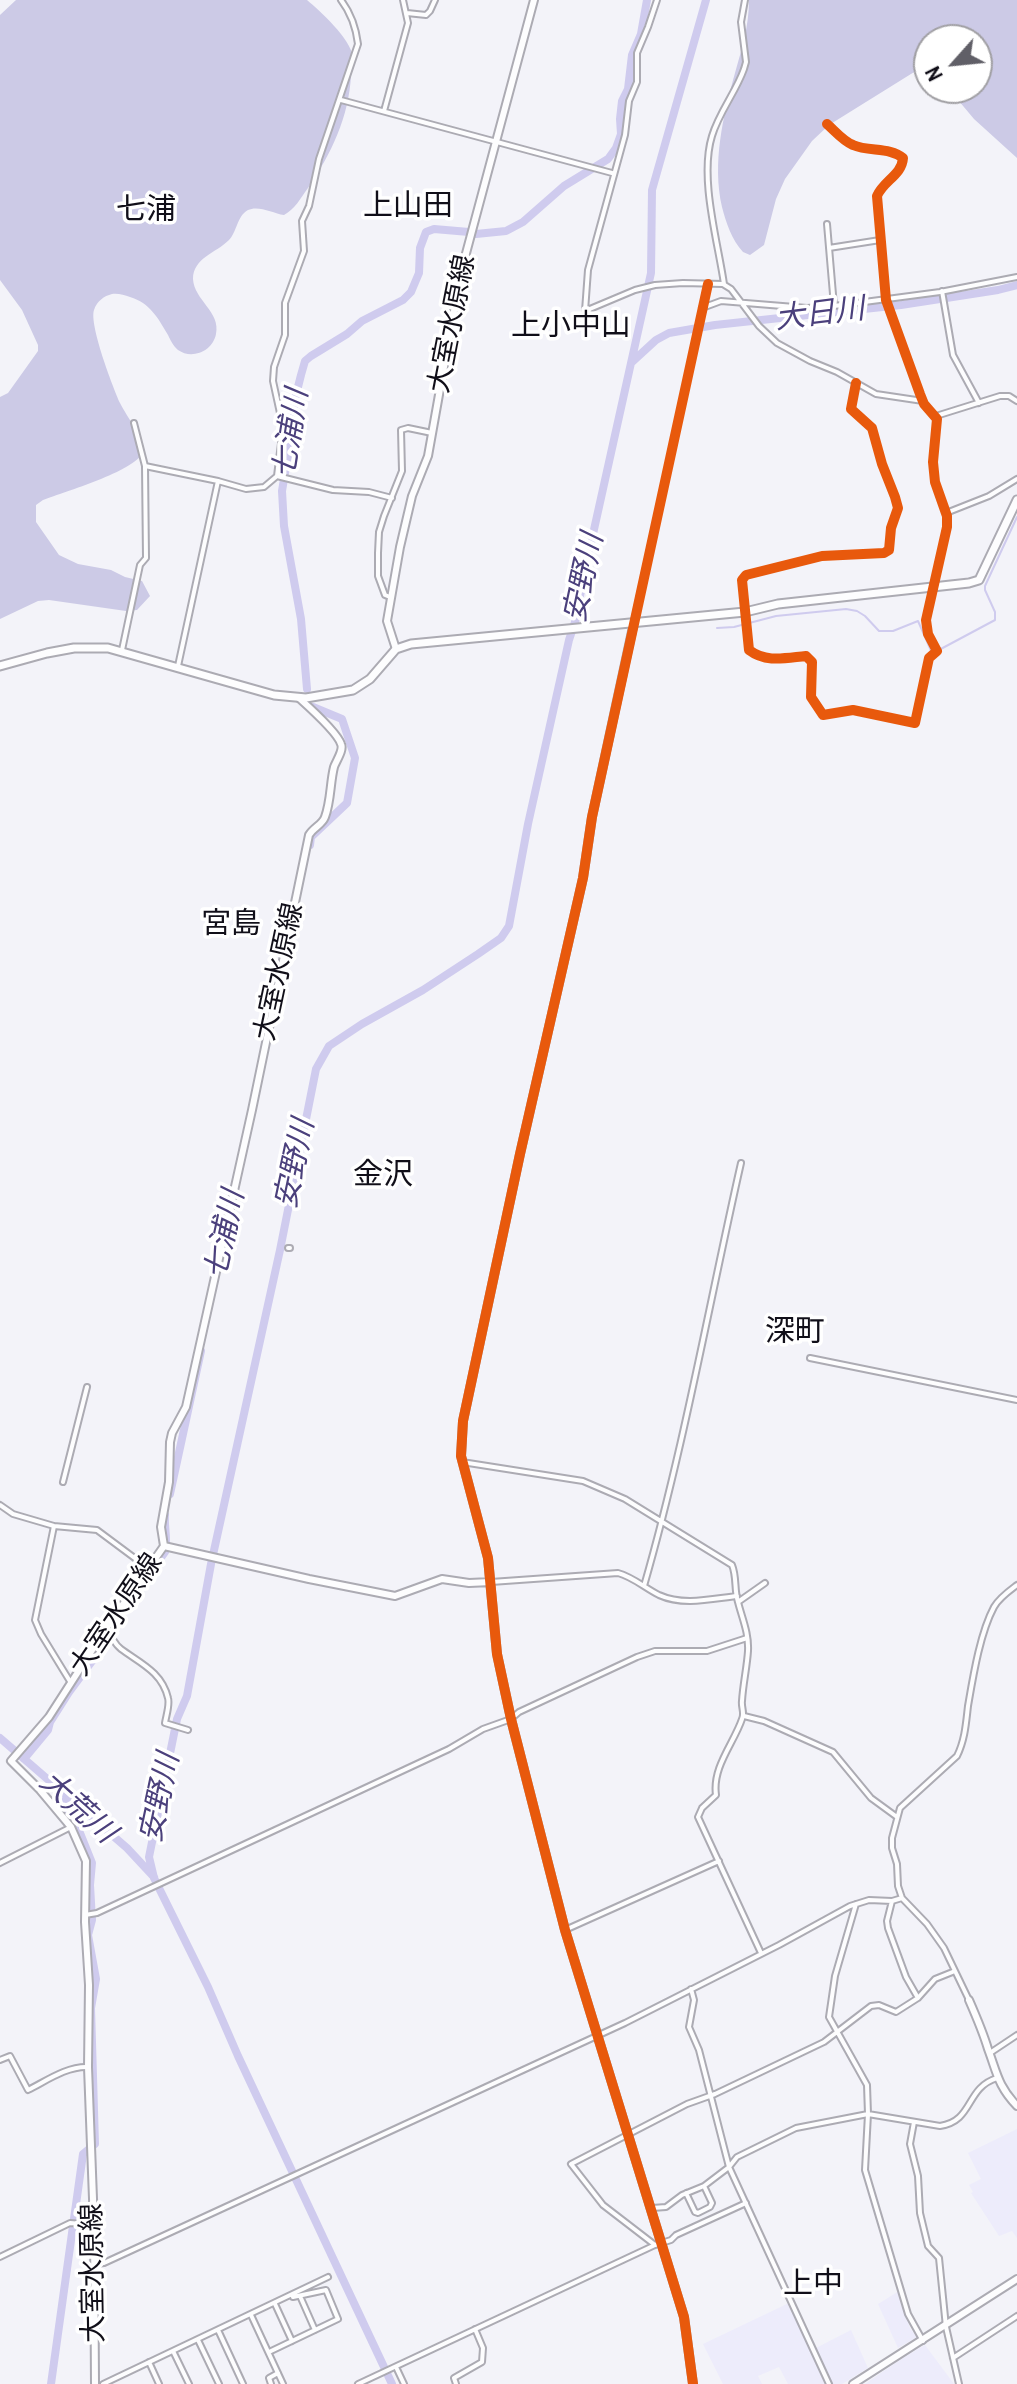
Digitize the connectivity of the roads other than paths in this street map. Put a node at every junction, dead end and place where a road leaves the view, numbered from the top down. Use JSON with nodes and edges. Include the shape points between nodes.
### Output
{"nodes":[{"id":1,"x":341,"y":0,"type":"edge"},
{"id":2,"x":403,"y":0,"type":"edge"},
{"id":3,"x":435,"y":0,"type":"edge"},
{"id":4,"x":534,"y":0,"type":"edge"},
{"id":5,"x":657,"y":0,"type":"edge"},
{"id":6,"x":745,"y":0,"type":"edge"},
{"id":7,"x":407,"y":13,"type":"junction"},
{"id":8,"x":341,"y":100,"type":"junction"},
{"id":9,"x":384,"y":111,"type":"junction"},
{"id":10,"x":827,"y":124,"type":"dead end"},
{"id":11,"x":497,"y":140,"type":"junction"},
{"id":12,"x":613,"y":173,"type":"junction"},
{"id":13,"x":827,"y":224,"type":"dead end"},
{"id":14,"x":880,"y":240,"type":"junction"},
{"id":15,"x":829,"y":248,"type":"junction"},
{"id":16,"x":1017,"y":277,"type":"edge"},
{"id":17,"x":708,"y":284,"type":"junction"},
{"id":18,"x":724,"y":284,"type":"junction"},
{"id":19,"x":943,"y":292,"type":"junction"},
{"id":20,"x":886,"y":300,"type":"junction"},
{"id":21,"x":741,"y":302,"type":"junction"},
{"id":22,"x":834,"y":306,"type":"junction"},
{"id":23,"x":702,"y":308,"type":"junction"},
{"id":24,"x":856,"y":383,"type":"junction"},
{"id":25,"x":923,"y":401,"type":"junction"},
{"id":26,"x":1017,"y":401,"type":"edge"},
{"id":27,"x":979,"y":403,"type":"junction"},
{"id":28,"x":936,"y":416,"type":"junction"},
{"id":29,"x":134,"y":423,"type":"dead end"},
{"id":30,"x":432,"y":433,"type":"junction"},
{"id":31,"x":145,"y":466,"type":"junction"},
{"id":32,"x":278,"y":476,"type":"junction"},
{"id":33,"x":1017,"y":479,"type":"edge"},
{"id":34,"x":218,"y":481,"type":"junction"},
{"id":35,"x":392,"y":498,"type":"junction"},
{"id":36,"x":1017,"y":500,"type":"edge"},
{"id":37,"x":946,"y":513,"type":"junction"},
{"id":38,"x":932,"y":587,"type":"junction"},
{"id":39,"x":390,"y":597,"type":"junction"},
{"id":40,"x":745,"y":612,"type":"junction"},
{"id":41,"x":634,"y":622,"type":"junction"},
{"id":42,"x":396,"y":649,"type":"junction"},
{"id":43,"x":122,"y":650,"type":"junction"},
{"id":44,"x":0,"y":666,"type":"edge"},
{"id":45,"x":178,"y":666,"type":"junction"},
{"id":46,"x":299,"y":698,"type":"junction"},
{"id":47,"x":741,"y":1163,"type":"dead end"},
{"id":48,"x":810,"y":1358,"type":"dead end"},
{"id":49,"x":87,"y":1387,"type":"dead end"},
{"id":50,"x":1017,"y":1400,"type":"edge"},
{"id":51,"x":462,"y":1462,"type":"junction"},
{"id":52,"x":63,"y":1482,"type":"dead end"},
{"id":53,"x":0,"y":1505,"type":"edge"},
{"id":54,"x":662,"y":1523,"type":"junction"},
{"id":55,"x":54,"y":1526,"type":"junction"},
{"id":56,"x":164,"y":1546,"type":"junction"},
{"id":57,"x":148,"y":1568,"type":"junction"},
{"id":58,"x":491,"y":1582,"type":"junction"},
{"id":59,"x":765,"y":1583,"type":"dead end"},
{"id":60,"x":1017,"y":1585,"type":"edge"},
{"id":61,"x":644,"y":1586,"type":"junction"},
{"id":62,"x":737,"y":1599,"type":"junction"},
{"id":63,"x":105,"y":1630,"type":"junction"},
{"id":64,"x":747,"y":1638,"type":"junction"},
{"id":65,"x":71,"y":1683,"type":"junction"},
{"id":66,"x":744,"y":1716,"type":"junction"},
{"id":67,"x":511,"y":1719,"type":"junction"},
{"id":68,"x":186,"y":1729,"type":"dead end"},
{"id":69,"x":897,"y":1817,"type":"junction"},
{"id":70,"x":71,"y":1827,"type":"junction"},
{"id":71,"x":719,"y":1861,"type":"junction"},
{"id":72,"x":0,"y":1863,"type":"edge"},
{"id":73,"x":902,"y":1898,"type":"junction"},
{"id":74,"x":892,"y":1901,"type":"junction"},
{"id":75,"x":856,"y":1904,"type":"junction"},
{"id":76,"x":89,"y":1915,"type":"junction"},
{"id":77,"x":565,"y":1930,"type":"junction"},
{"id":78,"x":761,"y":1953,"type":"junction"},
{"id":79,"x":955,"y":1971,"type":"junction"},
{"id":80,"x":691,"y":1989,"type":"junction"},
{"id":81,"x":918,"y":1998,"type":"junction"},
{"id":82,"x":969,"y":2000,"type":"joint"},
{"id":83,"x":838,"y":2032,"type":"junction"},
{"id":84,"x":598,"y":2035,"type":"junction"},
{"id":85,"x":1017,"y":2035,"type":"edge"},
{"id":86,"x":990,"y":2053,"type":"junction"},
{"id":87,"x":0,"y":2060,"type":"edge"},
{"id":88,"x":88,"y":2067,"type":"junction"},
{"id":89,"x":997,"y":2078,"type":"junction"},
{"id":90,"x":709,"y":2094,"type":"junction"},
{"id":91,"x":1017,"y":2106,"type":"edge"},
{"id":92,"x":868,"y":2114,"type":"junction"},
{"id":93,"x":914,"y":2122,"type":"junction"},
{"id":94,"x":627,"y":2134,"type":"junction"},
{"id":95,"x":729,"y":2167,"type":"junction"},
{"id":96,"x":704,"y":2186,"type":"junction"},
{"id":97,"x":686,"y":2193,"type":"junction"},
{"id":98,"x":746,"y":2203,"type":"junction"},
{"id":99,"x":651,"y":2208,"type":"junction"},
{"id":100,"x":94,"y":2225,"type":"junction"},
{"id":101,"x":658,"y":2244,"type":"junction"},
{"id":102,"x":0,"y":2257,"type":"edge"},
{"id":103,"x":94,"y":2264,"type":"junction"},
{"id":104,"x":328,"y":2277,"type":"dead end"},
{"id":105,"x":1017,"y":2279,"type":"edge"},
{"id":106,"x":300,"y":2296,"type":"junction"},
{"id":107,"x":285,"y":2298,"type":"junction"},
{"id":108,"x":275,"y":2304,"type":"junction"},
{"id":109,"x":251,"y":2315,"type":"junction"},
{"id":110,"x":1017,"y":2316,"type":"edge"},
{"id":111,"x":946,"y":2327,"type":"junction"},
{"id":112,"x":475,"y":2329,"type":"junction"},
{"id":113,"x":218,"y":2330,"type":"junction"},
{"id":114,"x":315,"y":2330,"type":"junction"},
{"id":115,"x":198,"y":2340,"type":"junction"},
{"id":116,"x":292,"y":2341,"type":"junction"},
{"id":117,"x":923,"y":2341,"type":"junction"},
{"id":118,"x":173,"y":2351,"type":"junction"},
{"id":119,"x":269,"y":2352,"type":"junction"},
{"id":120,"x":953,"y":2358,"type":"junction"},
{"id":121,"x":149,"y":2362,"type":"junction"},
{"id":122,"x":395,"y":2367,"type":"junction"},
{"id":123,"x":278,"y":2373,"type":"junction"},
{"id":124,"x":95,"y":2384,"type":"edge"},
{"id":125,"x":103,"y":2384,"type":"edge"},
{"id":126,"x":159,"y":2384,"type":"edge"},
{"id":127,"x":189,"y":2384,"type":"edge"},
{"id":128,"x":219,"y":2384,"type":"edge"},
{"id":129,"x":243,"y":2384,"type":"edge"},
{"id":130,"x":271,"y":2384,"type":"edge"},
{"id":131,"x":283,"y":2384,"type":"edge"},
{"id":132,"x":358,"y":2384,"type":"edge"},
{"id":133,"x":404,"y":2384,"type":"edge"},
{"id":134,"x":456,"y":2384,"type":"edge"},
{"id":135,"x":693,"y":2384,"type":"edge"},
{"id":136,"x":829,"y":2384,"type":"edge"},
{"id":137,"x":853,"y":2384,"type":"edge"},
{"id":138,"x":959,"y":2384,"type":"edge"}],
"edges":[{"from":1,"to":8,"type":"street","via":[[358,44]]},
{"from":2,"to":7,"type":"street"},
{"from":3,"to":7,"type":"street","via":[[426,15]]},
{"from":4,"to":11,"type":"main road","name":"大室水原線"},
{"from":5,"to":12,"type":"street","via":[[637,53],[637,82]]},
{"from":6,"to":18,"type":"street","via":[[741,22],[746,62],[715,126],[708,157]]},
{"from":7,"to":9,"type":"street"},
{"from":8,"to":9,"type":"street"},
{"from":8,"to":32,"type":"street","via":[[302,221],[304,251],[287,295],[285,335],[274,367],[283,427]]},
{"from":9,"to":11,"type":"street"},
{"from":10,"to":14,"type":"street","via":[[856,146],[903,158],[877,196]]},
{"from":11,"to":12,"type":"street"},
{"from":11,"to":30,"type":"main road","name":"大室水原線","via":[[461,272]]},
{"from":12,"to":17,"type":"street","via":[[588,270],[585,311],[641,288]]},
{"from":13,"to":15,"type":"street"},
{"from":14,"to":15,"type":"street"},
{"from":14,"to":20,"type":"street"},
{"from":15,"to":22,"type":"street"},
{"from":16,"to":19,"type":"street"},
{"from":17,"to":18,"type":"street"},
{"from":17,"to":23,"type":"street"},
{"from":18,"to":21,"type":"street"},
{"from":19,"to":20,"type":"street"},
{"from":19,"to":27,"type":"street","via":[[953,355]]},
{"from":20,"to":22,"type":"street"},
{"from":20,"to":25,"type":"street"},
{"from":21,"to":22,"type":"street"},
{"from":21,"to":23,"type":"street","via":[[721,301]]},
{"from":21,"to":24,"type":"street","via":[[777,343]]},
{"from":23,"to":41,"type":"street"},
{"from":24,"to":25,"type":"street","via":[[876,394]]},
{"from":24,"to":40,"type":"street","via":[[851,409],[876,435],[898,508],[889,550],[811,558],[746,575]]},
{"from":25,"to":28,"type":"street"},
{"from":26,"to":27,"type":"street","via":[[1005,395]]},
{"from":27,"to":28,"type":"street"},
{"from":28,"to":37,"type":"street","via":[[935,482]]},
{"from":29,"to":31,"type":"street"},
{"from":30,"to":35,"type":"street","via":[[401,430],[402,471]]},
{"from":30,"to":39,"type":"main road","name":"大室水原線"},
{"from":31,"to":34,"type":"street"},
{"from":31,"to":43,"type":"street","via":[[146,558],[140,565]]},
{"from":32,"to":34,"type":"street","via":[[255,490]]},
{"from":32,"to":35,"type":"street"},
{"from":33,"to":37,"type":"street"},
{"from":34,"to":45,"type":"street"},
{"from":35,"to":39,"type":"street","via":[[379,532],[378,553],[378,576]]},
{"from":36,"to":38,"type":"main road","via":[[979,580]]},
{"from":37,"to":38,"type":"street"},
{"from":38,"to":40,"type":"main road"},
{"from":38,"to":40,"type":"street","via":[[926,620],[937,651],[929,658],[915,723],[853,710],[823,715],[811,697],[809,658],[774,660],[752,653]]},
{"from":39,"to":42,"type":"main road","name":"大室水原線","via":[[387,621]]},
{"from":40,"to":41,"type":"main road"},
{"from":41,"to":42,"type":"main road"},
{"from":41,"to":51,"type":"main road","via":[[463,1421]]},
{"from":42,"to":46,"type":"main road","via":[[353,690]]},
{"from":43,"to":44,"type":"main road","via":[[74,648]]},
{"from":43,"to":45,"type":"main road"},
{"from":45,"to":46,"type":"main road"},
{"from":46,"to":56,"type":"main road","name":"大室水原線","via":[[342,749],[325,816],[309,835],[186,1407],[172,1433],[161,1527]]},
{"from":47,"to":54,"type":"street"},
{"from":48,"to":50,"type":"street"},
{"from":49,"to":52,"type":"street"},
{"from":51,"to":54,"type":"street","via":[[583,1481]]},
{"from":51,"to":58,"type":"main road"},
{"from":53,"to":55,"type":"street"},
{"from":54,"to":61,"type":"street"},
{"from":54,"to":62,"type":"street","via":[[732,1565]]},
{"from":55,"to":57,"type":"street","via":[[102,1532]]},
{"from":55,"to":65,"type":"street","via":[[35,1620]]},
{"from":56,"to":57,"type":"main road","name":"大室水原線"},
{"from":56,"to":58,"type":"main road","via":[[395,1596],[442,1579]]},
{"from":57,"to":63,"type":"main road","name":"大室水原線"},
{"from":58,"to":61,"type":"street","via":[[618,1573]]},
{"from":58,"to":67,"type":"main road","via":[[497,1654]]},
{"from":59,"to":62,"type":"street"},
{"from":60,"to":69,"type":"street","via":[[992,1610],[963,1745]]},
{"from":61,"to":62,"type":"street","via":[[670,1599]]},
{"from":62,"to":64,"type":"street"},
{"from":63,"to":65,"type":"main road","name":"大室水原線"},
{"from":63,"to":68,"type":"street","via":[[116,1646],[158,1676],[168,1699],[165,1723]]},
{"from":64,"to":66,"type":"street"},
{"from":64,"to":67,"type":"street","via":[[707,1651],[647,1653]]},
{"from":65,"to":70,"type":"main road","name":"大室水原線","via":[[11,1761]]},
{"from":66,"to":69,"type":"street","via":[[833,1752],[871,1798]]},
{"from":66,"to":71,"type":"street","via":[[717,1774],[716,1795],[699,1814]]},
{"from":67,"to":76,"type":"street"},
{"from":67,"to":77,"type":"main road"},
{"from":69,"to":73,"type":"street","via":[[892,1848]]},
{"from":70,"to":72,"type":"street"},
{"from":70,"to":76,"type":"main road","name":"大室水原線","via":[[86,1861]]},
{"from":71,"to":77,"type":"street"},
{"from":71,"to":78,"type":"street"},
{"from":73,"to":74,"type":"street"},
{"from":73,"to":79,"type":"street","via":[[927,1924]]},
{"from":74,"to":75,"type":"street"},
{"from":74,"to":81,"type":"street","via":[[888,1928]]},
{"from":75,"to":78,"type":"street"},
{"from":75,"to":83,"type":"street","via":[[829,2017]]},
{"from":76,"to":88,"type":"main road","name":"大室水原線"},
{"from":77,"to":84,"type":"main road"},
{"from":78,"to":80,"type":"street"},
{"from":79,"to":81,"type":"street","via":[[935,1979]]},
{"from":79,"to":82,"type":"street"},
{"from":80,"to":84,"type":"street"},
{"from":80,"to":90,"type":"street","via":[[689,2027]]},
{"from":81,"to":83,"type":"street","via":[[896,2012],[871,2006]]},
{"from":82,"to":86,"type":"main road"},
{"from":83,"to":90,"type":"street"},
{"from":83,"to":92,"type":"street","via":[[867,2085]]},
{"from":84,"to":94,"type":"main road"},
{"from":84,"to":103,"type":"street"},
{"from":85,"to":86,"type":"street"},
{"from":86,"to":89,"type":"main road"},
{"from":87,"to":88,"type":"street","via":[[10,2056],[28,2090],[68,2070]]},
{"from":88,"to":100,"type":"main road","name":"大室水原線"},
{"from":89,"to":91,"type":"main road"},
{"from":89,"to":93,"type":"street","via":[[980,2086],[962,2117],[951,2124]]},
{"from":90,"to":94,"type":"street"},
{"from":90,"to":95,"type":"street"},
{"from":92,"to":93,"type":"street"},
{"from":92,"to":95,"type":"street","via":[[796,2128],[737,2157]]},
{"from":92,"to":117,"type":"street","via":[[865,2170],[908,2314]]},
{"from":93,"to":111,"type":"street","via":[[910,2144],[920,2213],[928,2246],[939,2258]]},
{"from":94,"to":99,"type":"main road"},
{"from":94,"to":101,"type":"street","via":[[571,2164],[603,2205]]},
{"from":95,"to":96,"type":"street"},
{"from":95,"to":98,"type":"street"},
{"from":96,"to":97,"type":"street"},
{"from":96,"to":97,"type":"street","via":[[712,2203],[698,2213]]},
{"from":97,"to":99,"type":"street","via":[[666,2207]]},
{"from":98,"to":101,"type":"street"},
{"from":98,"to":136,"type":"street"},
{"from":99,"to":101,"type":"main road"},
{"from":100,"to":102,"type":"street","via":[[70,2223]]},
{"from":100,"to":103,"type":"main road","name":"大室水原線"},
{"from":101,"to":112,"type":"street"},
{"from":101,"to":135,"type":"main road","via":[[684,2317]]},
{"from":103,"to":124,"type":"main road","name":"大室水原線"},
{"from":104,"to":107,"type":"street"},
{"from":105,"to":111,"type":"main road"},
{"from":106,"to":107,"type":"street"},
{"from":106,"to":114,"type":"street"},
{"from":106,"to":114,"type":"street","via":[[326,2290],[338,2319]]},
{"from":107,"to":108,"type":"street"},
{"from":108,"to":109,"type":"street"},
{"from":108,"to":116,"type":"street"},
{"from":109,"to":113,"type":"street"},
{"from":109,"to":119,"type":"street"},
{"from":110,"to":120,"type":"street"},
{"from":111,"to":117,"type":"main road"},
{"from":111,"to":120,"type":"street"},
{"from":112,"to":122,"type":"street"},
{"from":112,"to":134,"type":"street","via":[[482,2362],[454,2378]]},
{"from":113,"to":115,"type":"street"},
{"from":113,"to":129,"type":"street"},
{"from":114,"to":116,"type":"street"},
{"from":115,"to":118,"type":"street"},
{"from":115,"to":128,"type":"street"},
{"from":116,"to":119,"type":"street"},
{"from":117,"to":137,"type":"main road"},
{"from":118,"to":121,"type":"street"},
{"from":118,"to":127,"type":"street"},
{"from":119,"to":123,"type":"street"},
{"from":120,"to":138,"type":"street"},
{"from":121,"to":125,"type":"street"},
{"from":121,"to":126,"type":"street"},
{"from":122,"to":132,"type":"street"},
{"from":122,"to":133,"type":"street"},
{"from":123,"to":130,"type":"street","via":[[269,2378]]},
{"from":123,"to":131,"type":"street"}]}
